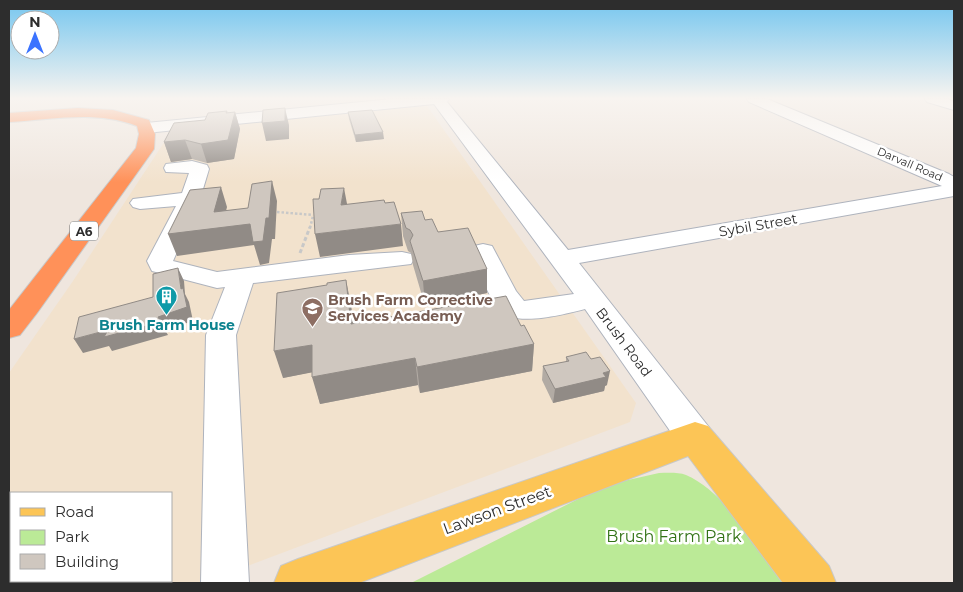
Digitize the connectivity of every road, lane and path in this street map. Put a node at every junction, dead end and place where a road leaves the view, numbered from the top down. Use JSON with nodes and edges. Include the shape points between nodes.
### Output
{"nodes":[{"id":1,"x":158,"y":127,"type":"edge"},
{"id":2,"x":460,"y":127,"type":"edge"},
{"id":3,"x":818,"y":127,"type":"edge"},
{"id":4,"x":146,"y":128,"type":"joint"},
{"id":5,"x":173,"y":168,"type":"dead end"},
{"id":6,"x":954,"y":187,"type":"edge"},
{"id":7,"x":190,"y":199,"type":"junction"},
{"id":8,"x":140,"y":203,"type":"dead end"},
{"id":9,"x":277,"y":212,"type":"dead end"},
{"id":10,"x":319,"y":214,"type":"edge"},
{"id":11,"x":313,"y":216,"type":"junction"},
{"id":12,"x":483,"y":251,"type":"dead end"},
{"id":13,"x":402,"y":259,"type":"dead end"},
{"id":14,"x":562,"y":260,"type":"junction"},
{"id":15,"x":291,"y":271,"type":"junction"},
{"id":16,"x":242,"y":278,"type":"junction"},
{"id":17,"x":592,"y":299,"type":"junction"},
{"id":18,"x":9,"y":328,"type":"edge"},
{"id":19,"x":695,"y":438,"type":"junction"},
{"id":20,"x":225,"y":583,"type":"edge"},
{"id":21,"x":298,"y":583,"type":"edge"},
{"id":22,"x":812,"y":583,"type":"edge"}],
"edges":[{"from":1,"to":4,"type":"street"},
{"from":2,"to":14,"type":"street","name":"Brush Road"},
{"from":3,"to":6,"type":"street","name":"Darvall Road","via":[[942,178]]},
{"from":4,"to":18,"type":"highway","number":"A6","via":[[145,149]]},
{"from":5,"to":7,"type":"street","via":[[200,169]]},
{"from":6,"to":14,"type":"street","name":"Sybil Street"},
{"from":7,"to":8,"type":"street"},
{"from":7,"to":16,"type":"street","via":[[160,261],[162,266],[217,280]]},
{"from":9,"to":11,"type":"path"},
{"from":10,"to":11,"type":"path"},
{"from":11,"to":15,"type":"path"},
{"from":12,"to":17,"type":"street","via":[[508,301],[516,308],[527,311]]},
{"from":13,"to":15,"type":"street"},
{"from":14,"to":17,"type":"street","name":"Brush Road"},
{"from":15,"to":16,"type":"street"},
{"from":16,"to":20,"type":"street","via":[[221,335]]},
{"from":17,"to":19,"type":"street","name":"Brush Road"},
{"from":19,"to":21,"type":"main road","name":"Lawson Street"},
{"from":19,"to":22,"type":"main road","name":"Brush Road"}]}
